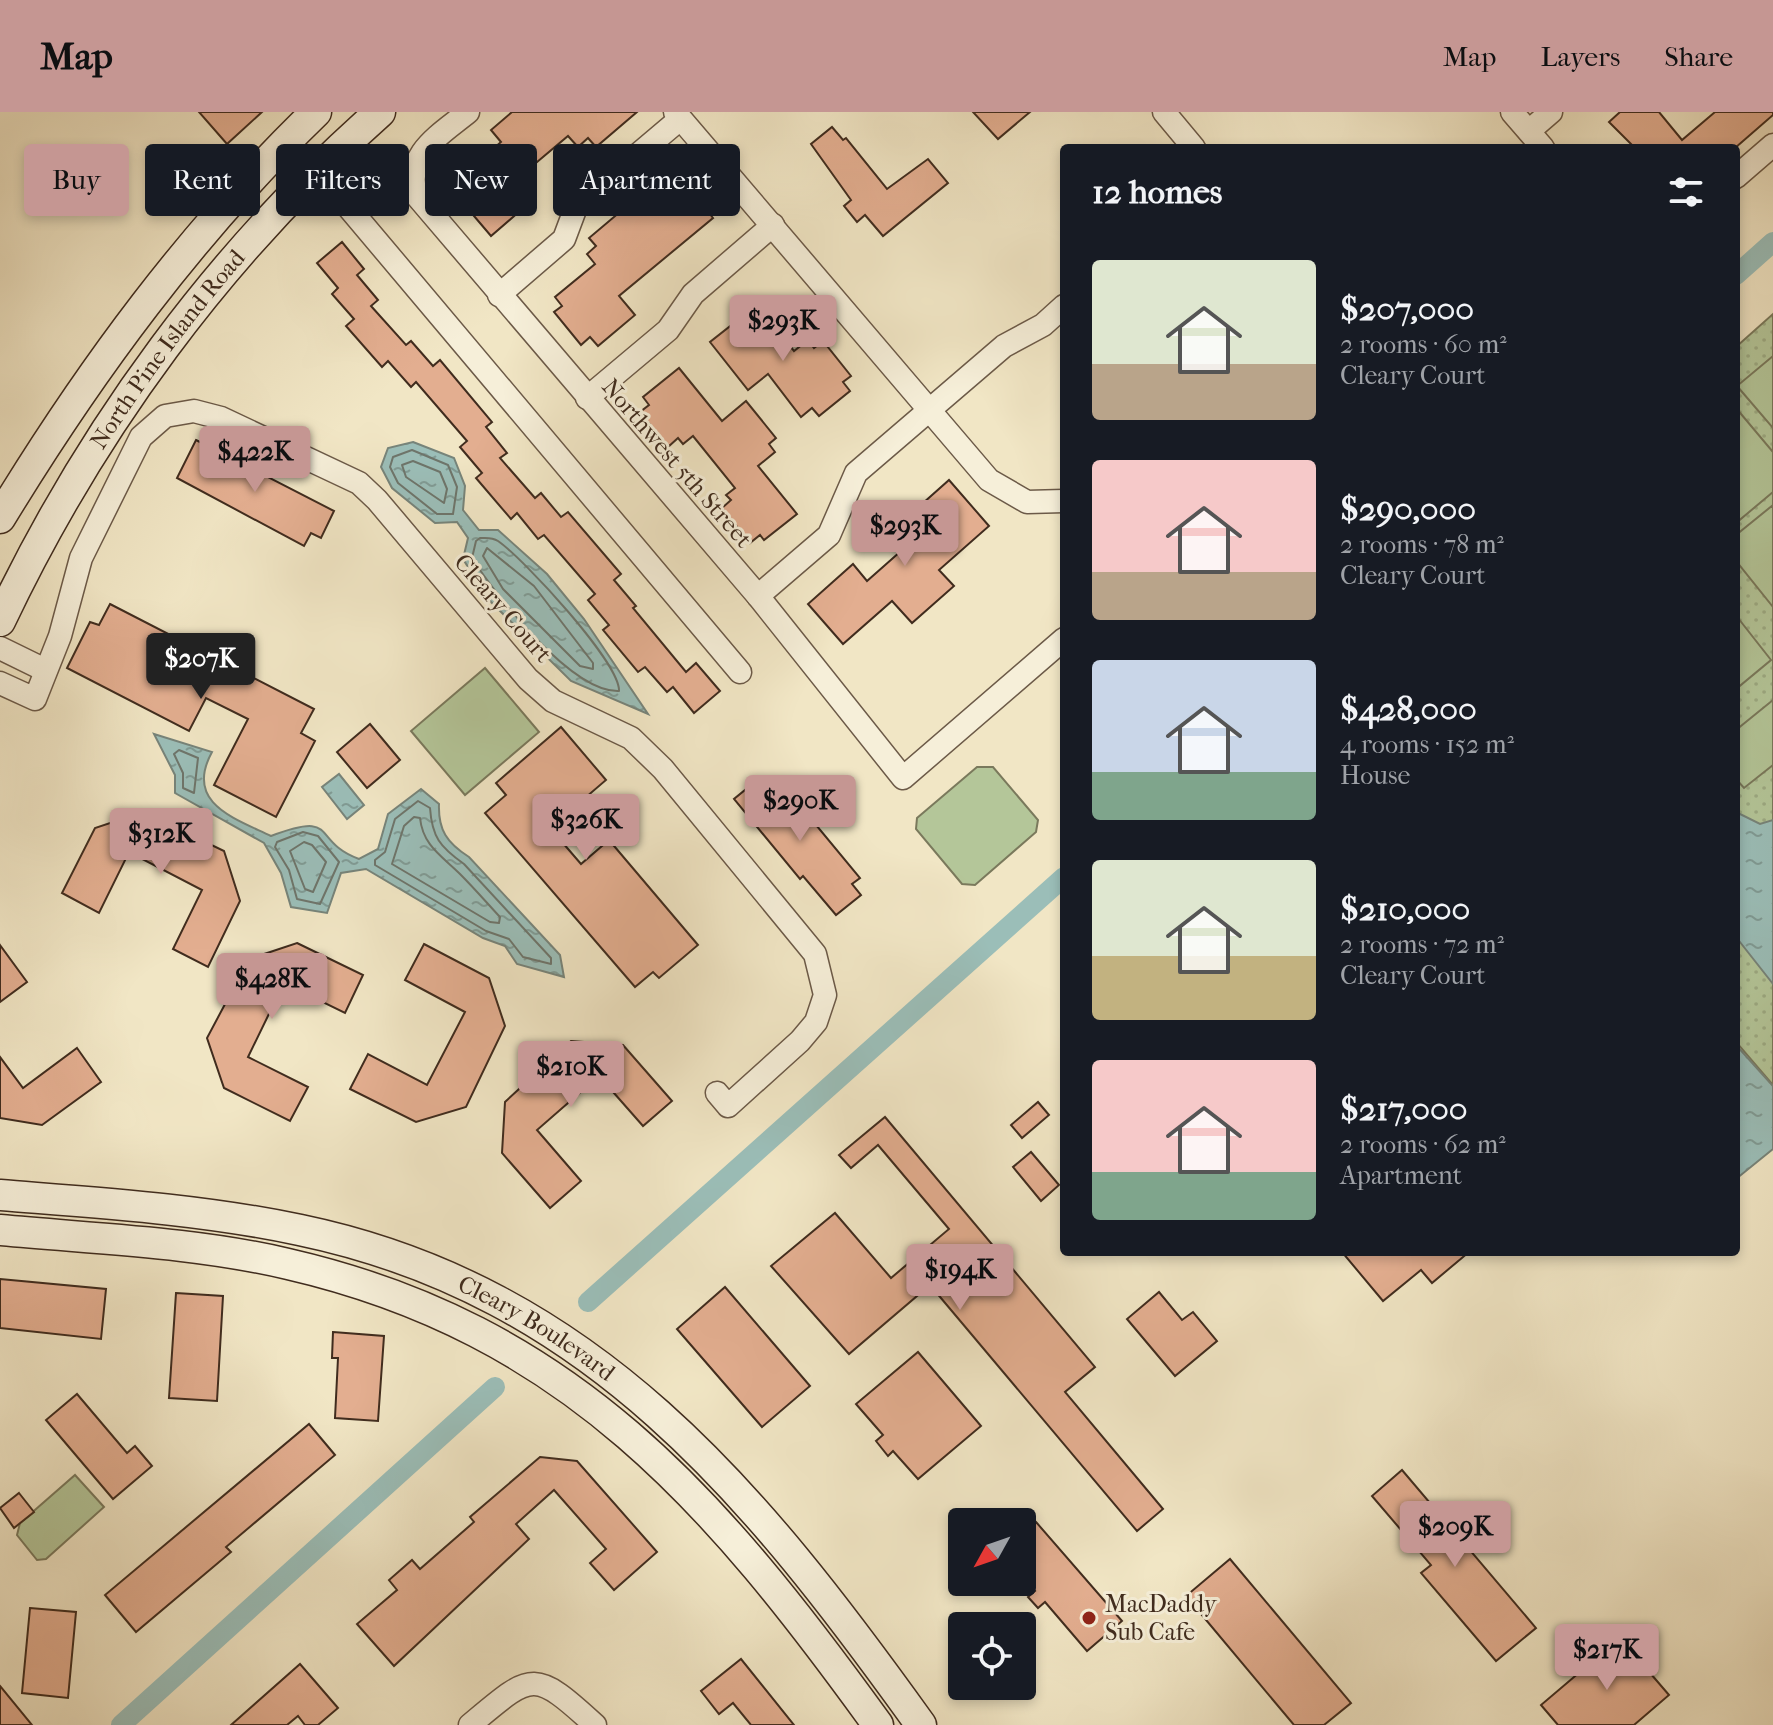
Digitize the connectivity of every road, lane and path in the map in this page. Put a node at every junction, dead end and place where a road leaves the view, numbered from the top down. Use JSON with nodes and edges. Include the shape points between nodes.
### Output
{"nodes":[{"id":1,"x":316,"y":112,"type":"edge"},
{"id":2,"x":380,"y":112,"type":"edge"},
{"id":3,"x":468,"y":112,"type":"edge"},
{"id":4,"x":1164,"y":112,"type":"edge"},
{"id":5,"x":1512,"y":112,"type":"edge"},
{"id":6,"x":1551,"y":112,"type":"edge"},
{"id":7,"x":678,"y":115,"type":"edge"},
{"id":8,"x":1536,"y":140,"type":"edge"},
{"id":9,"x":345,"y":144,"type":"edge"},
{"id":10,"x":1191,"y":144,"type":"edge"},
{"id":11,"x":1773,"y":145,"type":"edge"},
{"id":12,"x":1740,"y":174,"type":"edge"},
{"id":13,"x":276,"y":215,"type":"edge"},
{"id":14,"x":356,"y":216,"type":"edge"},
{"id":15,"x":773,"y":225,"type":"junction"},
{"id":16,"x":499,"y":295,"type":"junction"},
{"id":17,"x":1060,"y":310,"type":"edge"},
{"id":18,"x":587,"y":398,"type":"junction"},
{"id":19,"x":929,"y":412,"type":"junction"},
{"id":20,"x":1060,"y":501,"type":"edge"},
{"id":21,"x":0,"y":518,"type":"edge"},
{"id":22,"x":758,"y":596,"type":"junction"},
{"id":23,"x":0,"y":621,"type":"edge"},
{"id":24,"x":1060,"y":642,"type":"edge"},
{"id":25,"x":0,"y":648,"type":"edge"},
{"id":26,"x":45,"y":670,"type":"junction"},
{"id":27,"x":740,"y":672,"type":"dead end"},
{"id":28,"x":0,"y":683,"type":"edge"},
{"id":29,"x":717,"y":1093,"type":"dead end"},
{"id":30,"x":0,"y":1195,"type":"edge"},
{"id":31,"x":0,"y":1230,"type":"edge"},
{"id":32,"x":470,"y":1725,"type":"edge"},
{"id":33,"x":595,"y":1725,"type":"edge"},
{"id":34,"x":878,"y":1725,"type":"edge"},
{"id":35,"x":921,"y":1725,"type":"edge"}],
"edges":[{"from":1,"to":21,"type":"street","name":"North Pine Island Road","via":[[233,196],[136,312]]},
{"from":2,"to":9,"type":"street","name":"North Pine Island Road"},
{"from":3,"to":16,"type":"street","name":"Northwest 5th Street","via":[[424,149],[412,182],[423,206]]},
{"from":4,"to":10,"type":"street"},
{"from":5,"to":8,"type":"street"},
{"from":6,"to":8,"type":"street"},
{"from":7,"to":15,"type":"street"},
{"from":7,"to":16,"type":"street","via":[[576,207],[564,239]]},
{"from":11,"to":12,"type":"street"},
{"from":13,"to":23,"type":"street","name":"North Pine Island Road","via":[[151,364],[39,541]]},
{"from":14,"to":27,"type":"street"},
{"from":15,"to":18,"type":"street","via":[[693,294],[668,330]]},
{"from":15,"to":19,"type":"street"},
{"from":16,"to":18,"type":"street","name":"Northwest 5th Street"},
{"from":17,"to":19,"type":"street","via":[[1004,346]]},
{"from":18,"to":22,"type":"street","name":"Northwest 5th Street"},
{"from":19,"to":20,"type":"street","via":[[978,469],[1009,494],[1027,502]]},
{"from":19,"to":22,"type":"street","via":[[856,473],[829,535]]},
{"from":22,"to":24,"type":"street","name":"Northwest 5th Street","via":[[903,778]]},
{"from":25,"to":26,"type":"street"},
{"from":26,"to":28,"type":"street","name":"Cleary Court","via":[[35,699]]},
{"from":26,"to":29,"type":"street","name":"Cleary Court","via":[[81,558],[141,437],[165,416],[194,411],[221,418],[359,483],[528,679],[553,701],[631,738],[663,769],[815,954],[825,995],[816,1022],[728,1106]]},
{"from":30,"to":35,"type":"street","name":"Cleary Boulevard","via":[[202,1213],[301,1230],[431,1271],[549,1331],[606,1370],[706,1456],[836,1609]]},
{"from":31,"to":34,"type":"street","name":"Cleary Boulevard","via":[[224,1251],[288,1263],[416,1303],[512,1351],[590,1402],[688,1488],[776,1590]]},
{"from":32,"to":33,"type":"street","via":[[515,1687],[531,1683],[566,1698]]}]}
